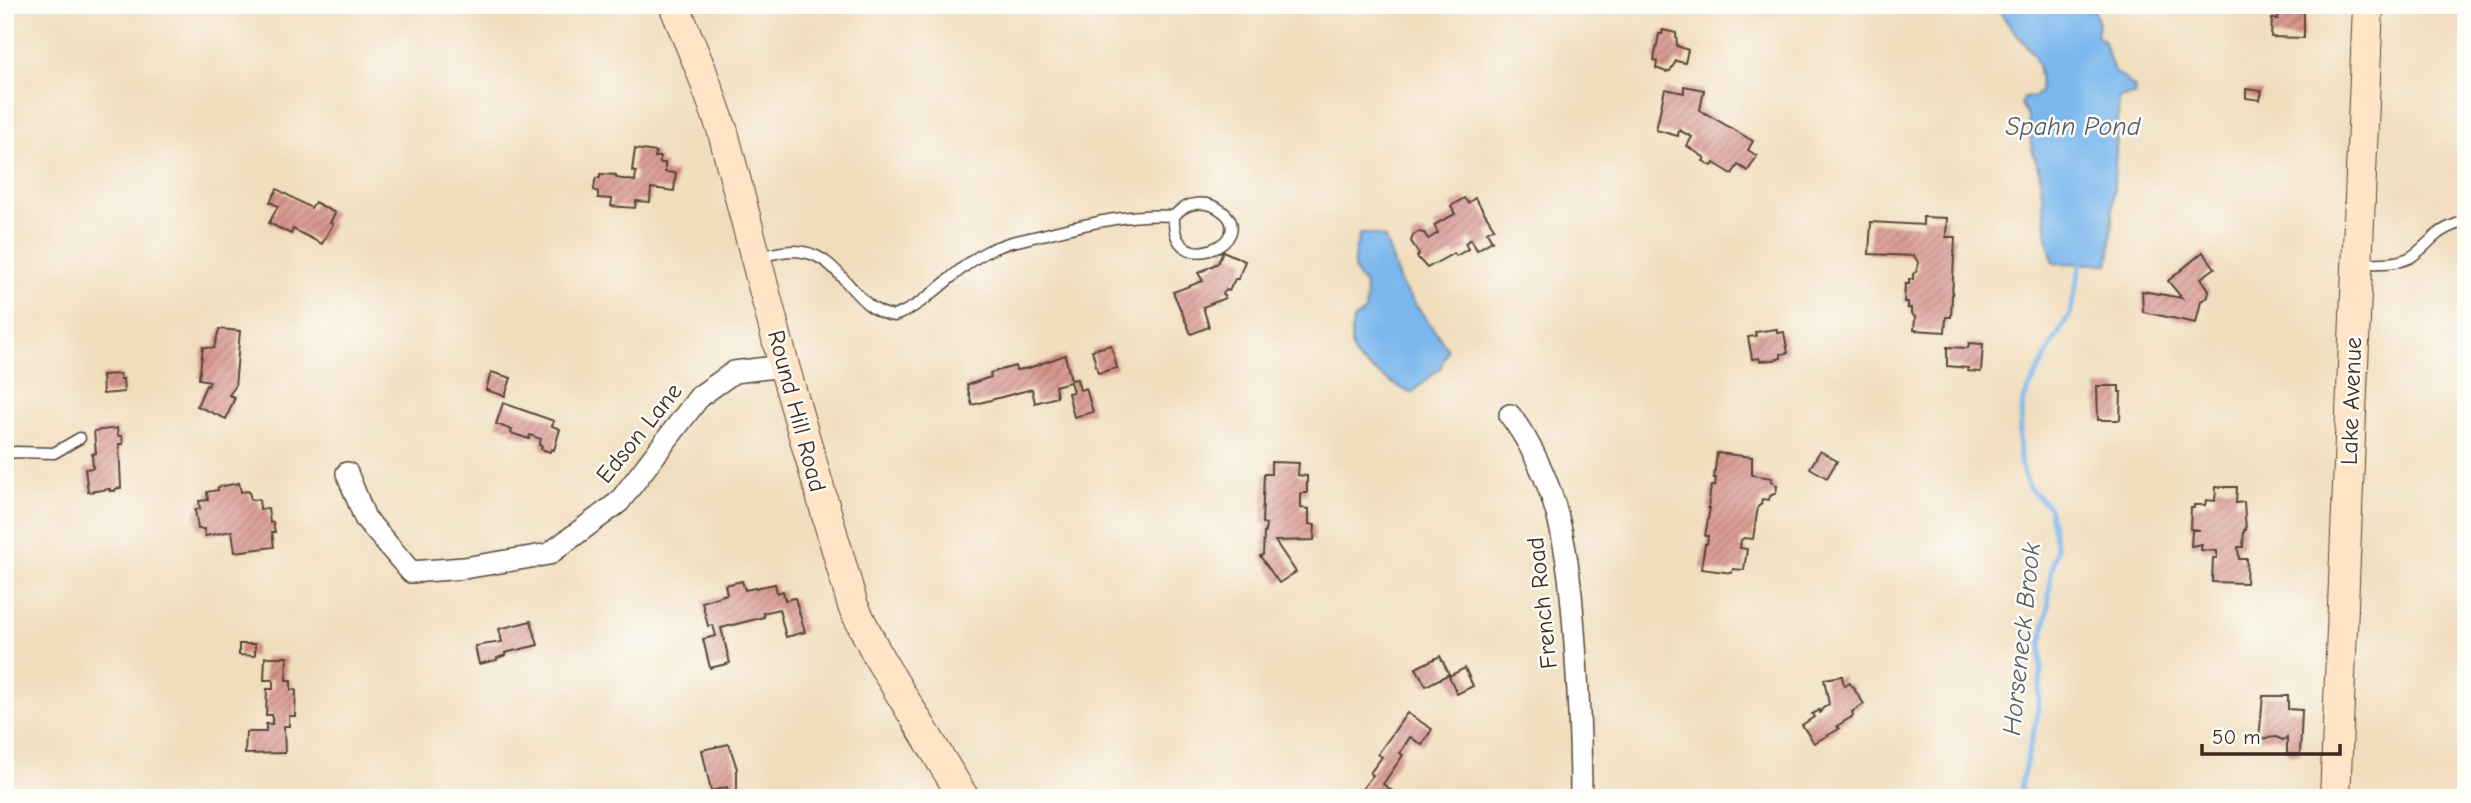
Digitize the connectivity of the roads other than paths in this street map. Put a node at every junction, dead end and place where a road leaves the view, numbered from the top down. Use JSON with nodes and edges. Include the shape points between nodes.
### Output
{"nodes":[{"id":1,"x":674,"y":5,"type":"edge"},
{"id":2,"x":2368,"y":5,"type":"edge"},
{"id":3,"x":1174,"y":216,"type":"junction"},
{"id":4,"x":2466,"y":221,"type":"edge"},
{"id":5,"x":757,"y":258,"type":"junction"},
{"id":6,"x":2358,"y":263,"type":"junction"},
{"id":7,"x":784,"y":366,"type":"junction"},
{"id":8,"x":1510,"y":415,"type":"dead end"},
{"id":9,"x":80,"y":438,"type":"dead end"},
{"id":10,"x":5,"y":455,"type":"edge"},
{"id":11,"x":347,"y":473,"type":"dead end"},
{"id":12,"x":964,"y":798,"type":"edge"},
{"id":13,"x":1581,"y":798,"type":"edge"},
{"id":14,"x":2335,"y":798,"type":"edge"}],
"edges":[{"from":1,"to":5,"type":"street","name":"Round Hill Road","via":[[723,132]]},
{"from":2,"to":6,"type":"street","name":"Lake Avenue"},
{"from":3,"to":3,"type":"lane","via":[[1181,207],[1194,203],[1213,206],[1228,218],[1231,228],[1222,246],[1212,251],[1191,250],[1179,241]]},
{"from":3,"to":5,"type":"lane","via":[[1115,217],[1009,242],[987,251],[894,316],[876,311],[815,256],[793,251]]},
{"from":4,"to":6,"type":"lane","via":[[2451,225],[2402,261]]},
{"from":5,"to":7,"type":"street","name":"Round Hill Road"},
{"from":6,"to":14,"type":"street","name":"Lake Avenue"},
{"from":7,"to":11,"type":"street","name":"Edson Lane","via":[[734,372],[700,396],[619,502],[549,554],[411,572],[365,517]]},
{"from":7,"to":12,"type":"street","name":"Round Hill Road","via":[[853,606],[879,658]]},
{"from":8,"to":13,"type":"street","name":"French Road","via":[[1537,456],[1563,533],[1572,590]]},
{"from":9,"to":10,"type":"lane","via":[[54,453]]}]}
